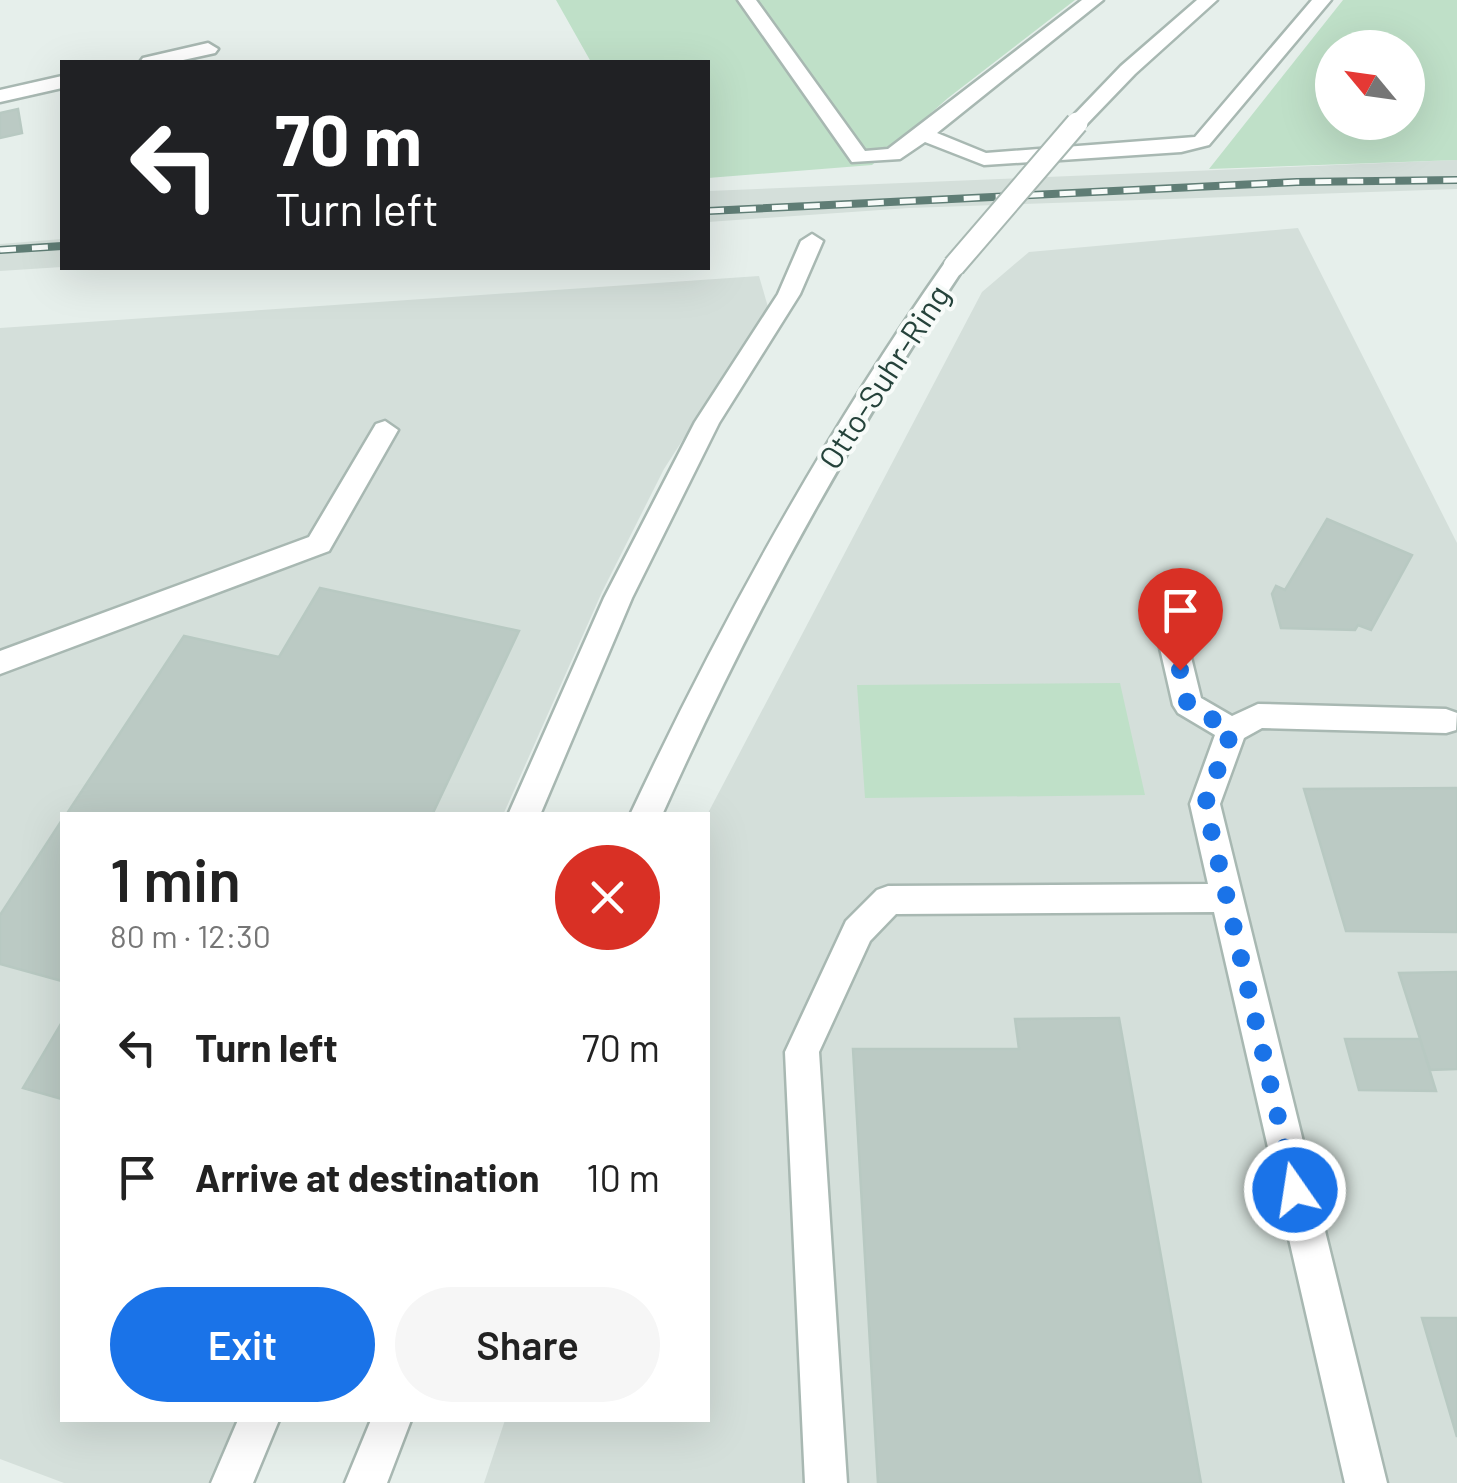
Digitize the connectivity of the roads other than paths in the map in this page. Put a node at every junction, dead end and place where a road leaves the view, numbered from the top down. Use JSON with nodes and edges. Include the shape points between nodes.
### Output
{"nodes":[{"id":1,"x":748,"y":0,"type":"edge"},
{"id":2,"x":1094,"y":0,"type":"edge"},
{"id":3,"x":1208,"y":0,"type":"edge"},
{"id":4,"x":1322,"y":0,"type":"edge"},
{"id":5,"x":208,"y":50,"type":"dead end"},
{"id":6,"x":160,"y":60,"type":"edge"},
{"id":7,"x":60,"y":82,"type":"edge"},
{"id":8,"x":0,"y":96,"type":"edge"},
{"id":9,"x":923,"y":134,"type":"junction"},
{"id":10,"x":812,"y":241,"type":"dead end"},
{"id":11,"x":385,"y":430,"type":"dead end"},
{"id":12,"x":1163,"y":600,"type":"dead end"},
{"id":13,"x":0,"y":663,"type":"edge"},
{"id":14,"x":1446,"y":721,"type":"dead end"},
{"id":15,"x":1232,"y":730,"type":"junction"},
{"id":16,"x":525,"y":812,"type":"edge"},
{"id":17,"x":647,"y":812,"type":"edge"},
{"id":18,"x":1224,"y":898,"type":"junction"},
{"id":19,"x":259,"y":1422,"type":"edge"},
{"id":20,"x":390,"y":1422,"type":"edge"},
{"id":21,"x":232,"y":1483,"type":"edge"},
{"id":22,"x":366,"y":1483,"type":"edge"},
{"id":23,"x":826,"y":1483,"type":"edge"},
{"id":24,"x":1366,"y":1483,"type":"edge"}],
"edges":[{"from":1,"to":9,"type":"street","via":[[859,158],[893,155]]},
{"from":2,"to":9,"type":"street"},
{"from":3,"to":17,"type":"street","name":"Otto-Suhr-Ring","bridge":true,"via":[[1077,123],[954,266],[869,388],[781,539]]},
{"from":4,"to":9,"type":"street","via":[[1202,140],[984,159]]},
{"from":5,"to":6,"type":"street"},
{"from":7,"to":8,"type":"street"},
{"from":10,"to":16,"type":"street","via":[[788,294],[707,422],[618,598]]},
{"from":11,"to":13,"type":"street","via":[[319,544]]},
{"from":12,"to":15,"type":"street","via":[[1188,706]]},
{"from":14,"to":15,"type":"street","via":[[1258,716]]},
{"from":15,"to":18,"type":"street","via":[[1205,804]]},
{"from":18,"to":23,"type":"street","via":[[888,900],[858,931],[802,1052]]},
{"from":18,"to":24,"type":"street"},
{"from":19,"to":21,"type":"street"},
{"from":20,"to":22,"type":"street"}]}
